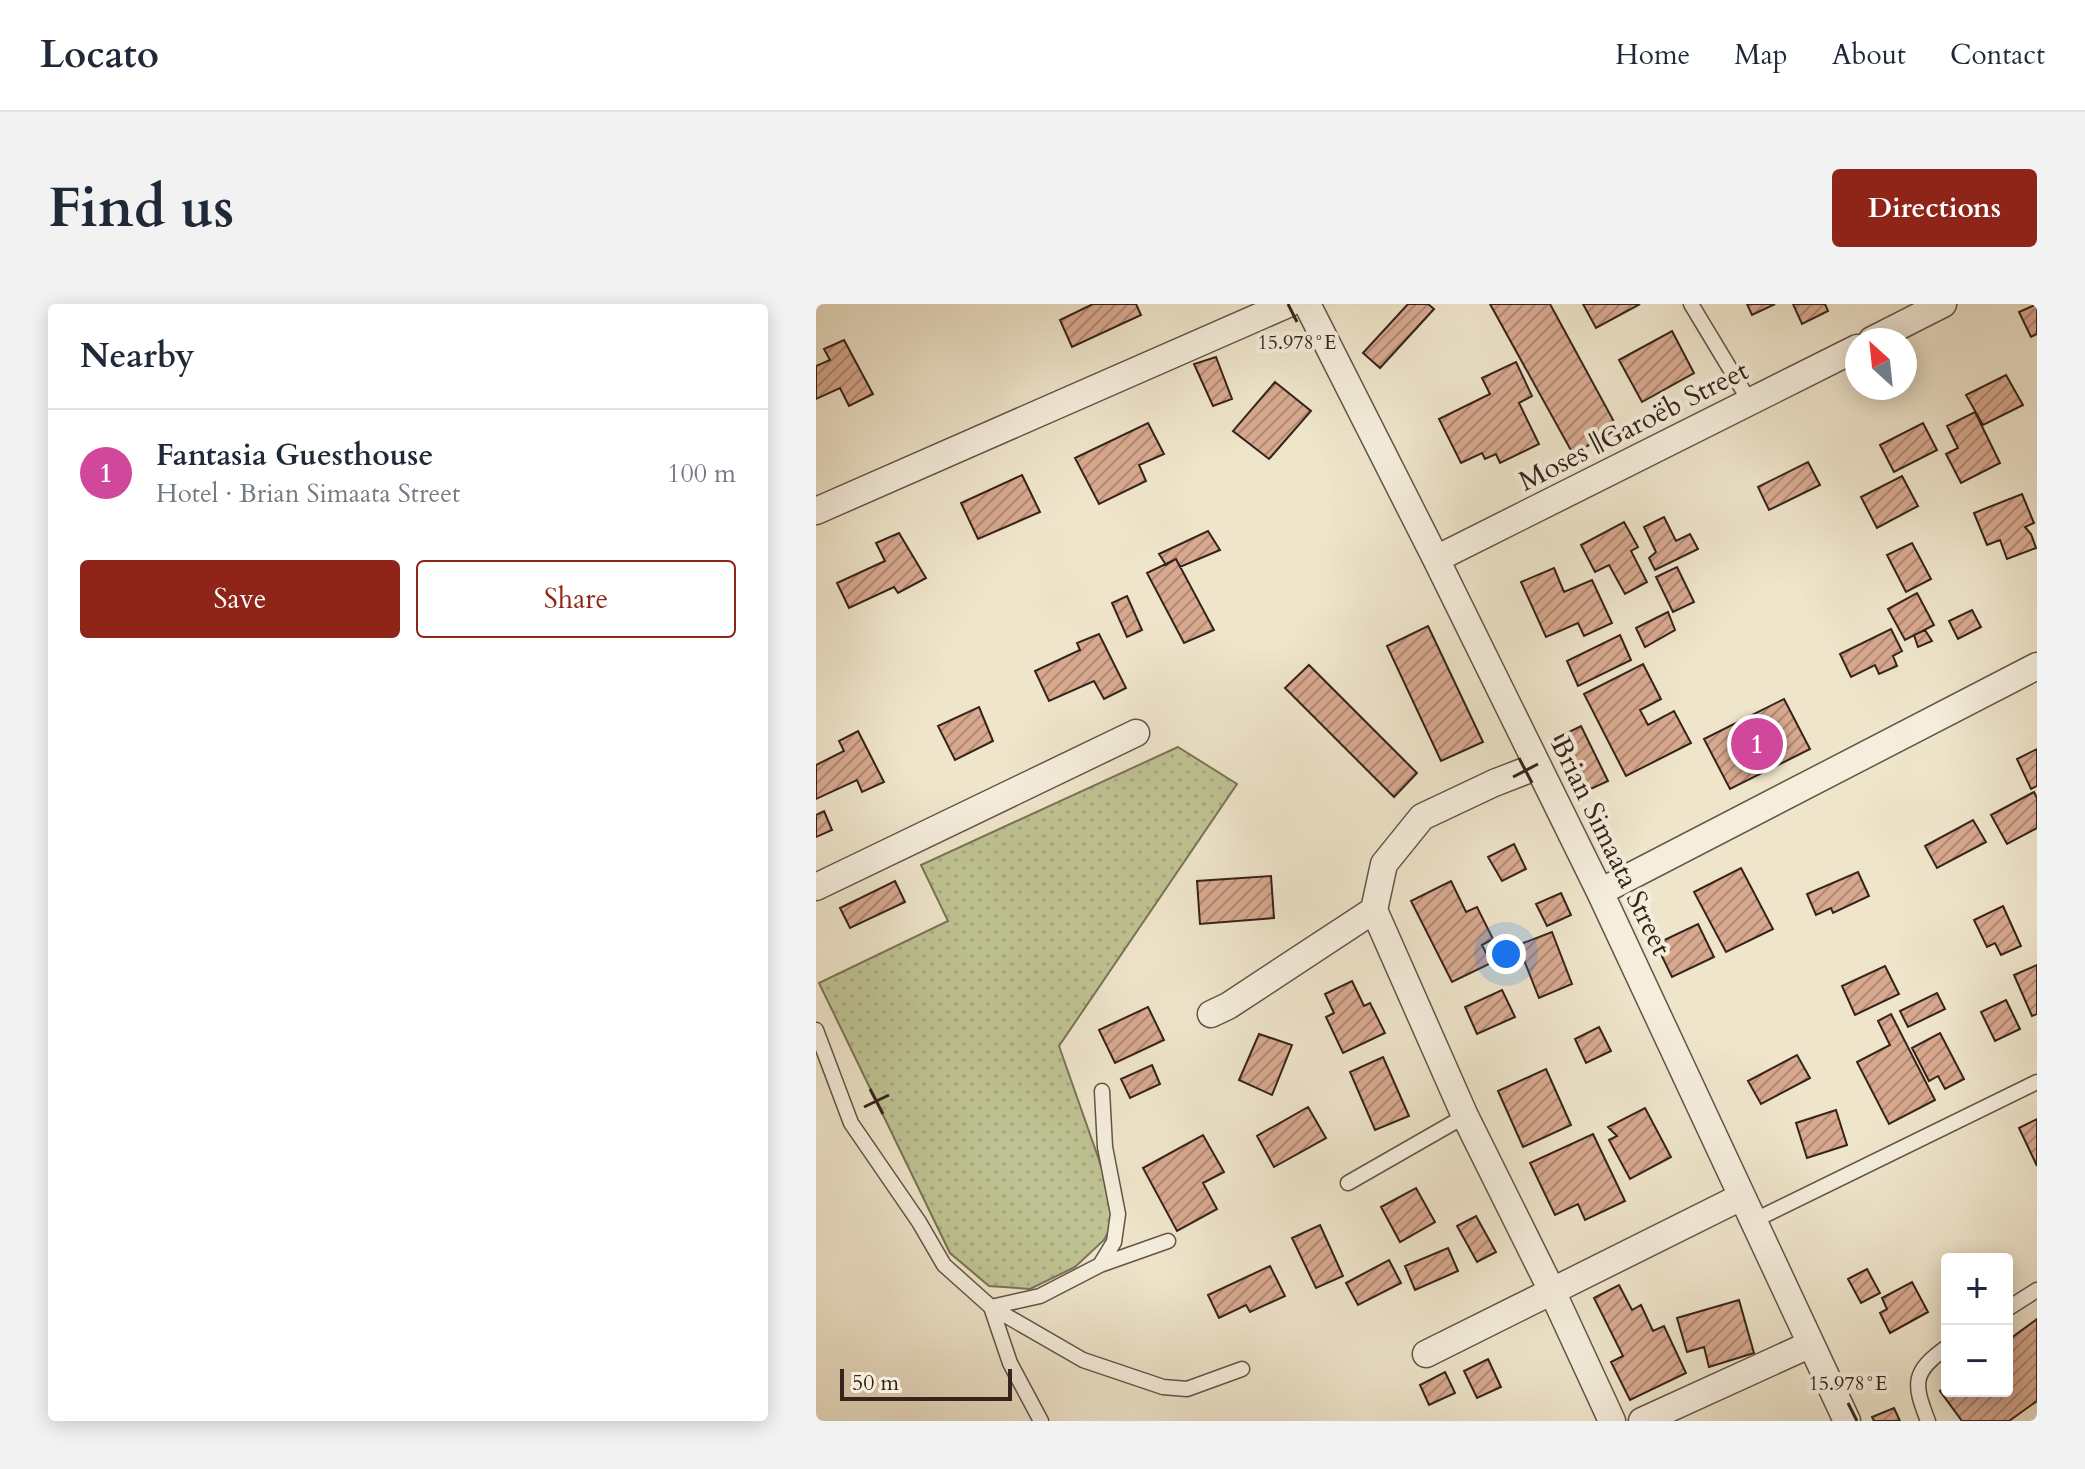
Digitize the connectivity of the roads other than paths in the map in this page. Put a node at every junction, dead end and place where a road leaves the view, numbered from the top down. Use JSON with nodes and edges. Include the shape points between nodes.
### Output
{"nodes":[{"id":1,"x":1288,"y":304,"type":"edge"},
{"id":2,"x":1307,"y":304,"type":"edge"},
{"id":3,"x":1691,"y":304,"type":"edge"},
{"id":4,"x":1943,"y":304,"type":"edge"},
{"id":5,"x":1896,"y":328,"type":"edge"},
{"id":6,"x":1845,"y":354,"type":"edge"},
{"id":7,"x":1750,"y":402,"type":"junction"},
{"id":8,"x":816,"y":511,"type":"edge"},
{"id":9,"x":1436,"y":559,"type":"junction"},
{"id":10,"x":2037,"y":666,"type":"edge"},
{"id":11,"x":1136,"y":733,"type":"dead end"},
{"id":12,"x":1538,"y":766,"type":"junction"},
{"id":13,"x":816,"y":887,"type":"edge"},
{"id":14,"x":1600,"y":892,"type":"junction"},
{"id":15,"x":1374,"y":910,"type":"junction"},
{"id":16,"x":1211,"y":1014,"type":"dead end"},
{"id":17,"x":816,"y":1030,"type":"edge"},
{"id":18,"x":2037,"y":1082,"type":"edge"},
{"id":19,"x":1102,"y":1091,"type":"dead end"},
{"id":20,"x":1465,"y":1116,"type":"junction"},
{"id":21,"x":1348,"y":1183,"type":"dead end"},
{"id":22,"x":1741,"y":1197,"type":"junction"},
{"id":23,"x":1753,"y":1221,"type":"junction"},
{"id":24,"x":1168,"y":1241,"type":"dead end"},
{"id":25,"x":1100,"y":1265,"type":"junction"},
{"id":26,"x":2037,"y":1290,"type":"edge"},
{"id":27,"x":1552,"y":1291,"type":"junction"},
{"id":28,"x":2013,"y":1305,"type":"edge"},
{"id":29,"x":991,"y":1307,"type":"junction"},
{"id":30,"x":1811,"y":1344,"type":"junction"},
{"id":31,"x":1941,"y":1352,"type":"edge"},
{"id":32,"x":1426,"y":1354,"type":"dead end"},
{"id":33,"x":1242,"y":1369,"type":"dead end"},
{"id":34,"x":1041,"y":1421,"type":"edge"},
{"id":35,"x":1612,"y":1421,"type":"edge"},
{"id":36,"x":1642,"y":1421,"type":"edge"},
{"id":37,"x":1847,"y":1421,"type":"edge"},
{"id":38,"x":1928,"y":1421,"type":"edge"}],
"edges":[{"from":1,"to":8,"type":"street"},
{"from":2,"to":9,"type":"street","name":"Brian Simaata Street"},
{"from":3,"to":7,"type":"lane"},
{"from":4,"to":5,"type":"street"},
{"from":6,"to":7,"type":"street","name":"Moses ǁGaroëb Street"},
{"from":7,"to":9,"type":"street","name":"Moses ǁGaroëb Street"},
{"from":9,"to":12,"type":"street","name":"Brian Simaata Street"},
{"from":10,"to":14,"type":"street"},
{"from":11,"to":13,"type":"street"},
{"from":12,"to":14,"type":"street","name":"Brian Simaata Street"},
{"from":12,"to":15,"type":"street","via":[[1422,817],[1384,864]]},
{"from":14,"to":22,"type":"street","name":"Brian Simaata Street"},
{"from":15,"to":16,"type":"street"},
{"from":15,"to":20,"type":"street"},
{"from":17,"to":29,"type":"lane","via":[[851,1123],[944,1265]]},
{"from":18,"to":23,"type":"lane"},
{"from":19,"to":25,"type":"lane","via":[[1105,1147],[1118,1214],[1114,1242]]},
{"from":20,"to":21,"type":"lane"},
{"from":20,"to":27,"type":"street"},
{"from":22,"to":23,"type":"street","name":"Brian Simaata Street"},
{"from":22,"to":27,"type":"street"},
{"from":23,"to":30,"type":"street","name":"Brian Simaata Street"},
{"from":24,"to":25,"type":"lane"},
{"from":25,"to":29,"type":"lane","via":[[1040,1296]]},
{"from":26,"to":28,"type":"lane"},
{"from":27,"to":32,"type":"street"},
{"from":27,"to":35,"type":"street"},
{"from":29,"to":33,"type":"lane","via":[[1083,1360],[1163,1387],[1187,1389]]},
{"from":29,"to":34,"type":"lane","via":[[1010,1363]]},
{"from":30,"to":36,"type":"street"},
{"from":30,"to":37,"type":"street","name":"Brian Simaata Street"},
{"from":31,"to":38,"type":"lane","via":[[1923,1366],[1916,1387]]}]}
